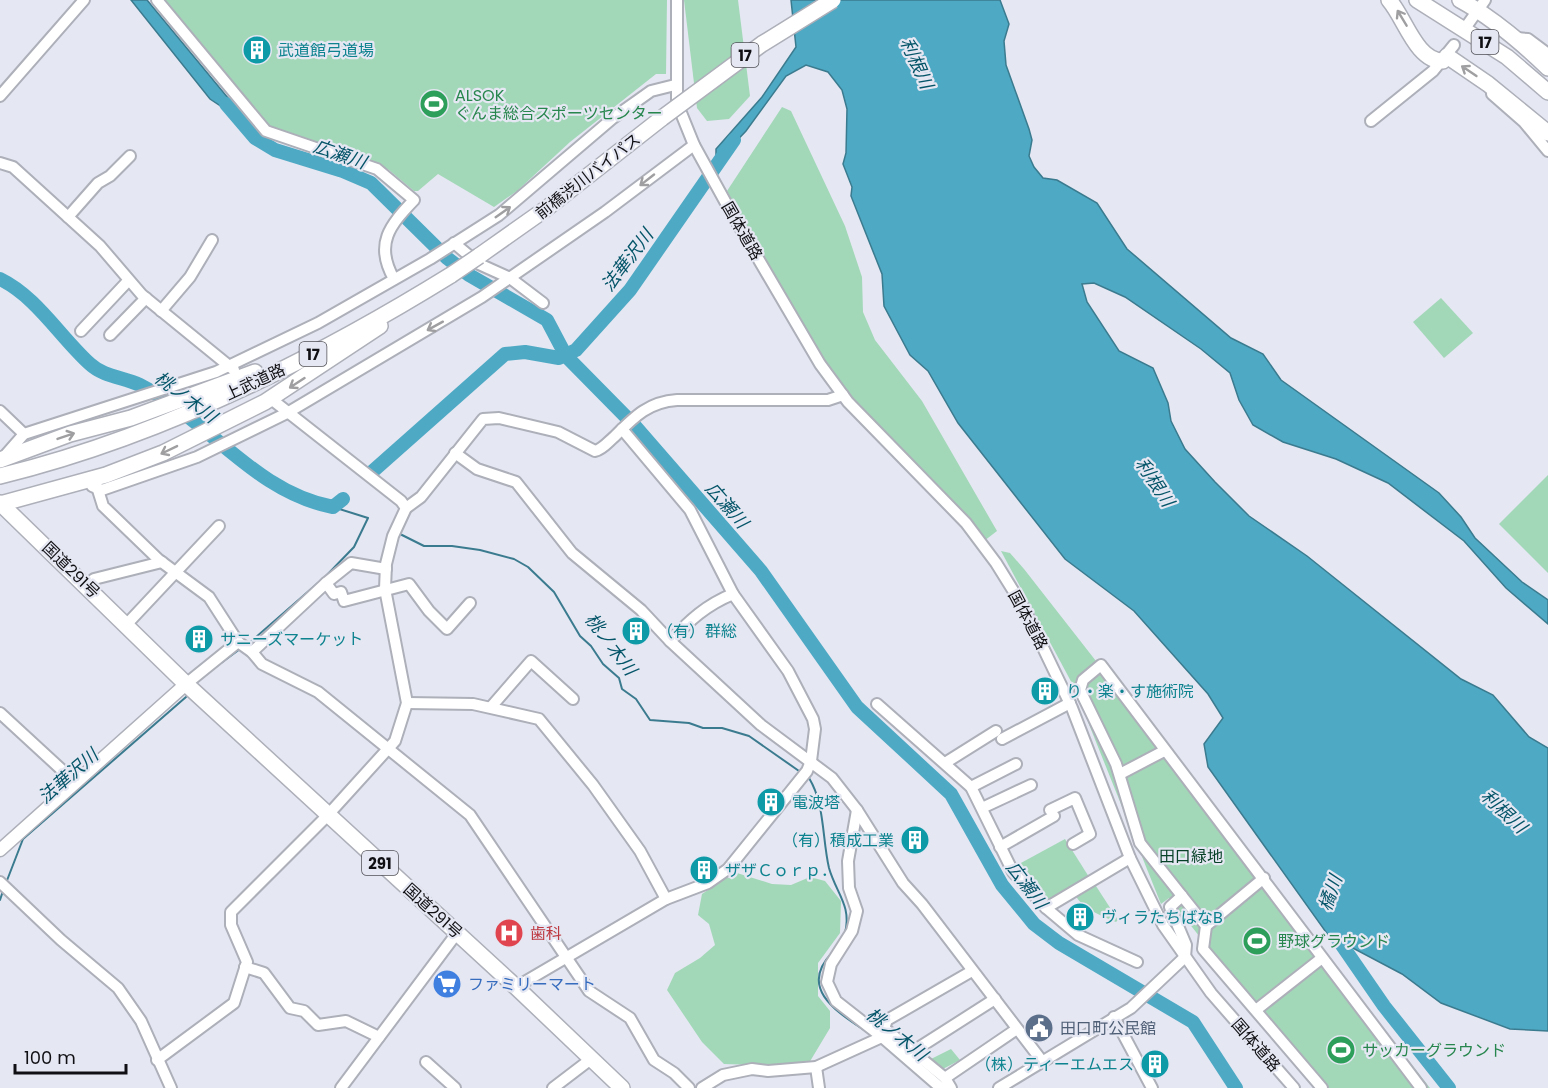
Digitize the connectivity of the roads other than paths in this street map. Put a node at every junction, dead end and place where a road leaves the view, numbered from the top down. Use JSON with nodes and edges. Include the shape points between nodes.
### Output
{"nodes":[{"id":1,"x":84,"y":0,"type":"edge"},
{"id":2,"x":157,"y":0,"type":"edge"},
{"id":3,"x":677,"y":0,"type":"edge"},
{"id":4,"x":833,"y":0,"type":"edge"},
{"id":5,"x":1389,"y":0,"type":"edge"},
{"id":6,"x":1416,"y":0,"type":"edge"},
{"id":7,"x":1460,"y":0,"type":"edge"},
{"id":8,"x":1481,"y":5,"type":"edge"},
{"id":9,"x":1468,"y":24,"type":"dead end"},
{"id":10,"x":1516,"y":38,"type":"junction"},
{"id":11,"x":1448,"y":54,"type":"junction"},
{"id":12,"x":1548,"y":54,"type":"edge"},
{"id":13,"x":1548,"y":68,"type":"edge"},
{"id":14,"x":1488,"y":84,"type":"junction"},
{"id":15,"x":675,"y":85,"type":"junction"},
{"id":16,"x":1548,"y":92,"type":"edge"},
{"id":17,"x":0,"y":96,"type":"edge"},
{"id":18,"x":1371,"y":121,"type":"dead end"},
{"id":19,"x":1548,"y":133,"type":"edge"},
{"id":20,"x":694,"y":145,"type":"junction"},
{"id":21,"x":1548,"y":151,"type":"edge"},
{"id":22,"x":130,"y":156,"type":"dead end"},
{"id":23,"x":0,"y":163,"type":"edge"},
{"id":24,"x":68,"y":217,"type":"junction"},
{"id":25,"x":212,"y":240,"type":"dead end"},
{"id":26,"x":454,"y":243,"type":"junction"},
{"id":27,"x":394,"y":279,"type":"junction"},
{"id":28,"x":508,"y":279,"type":"junction"},
{"id":29,"x":128,"y":281,"type":"junction"},
{"id":30,"x":430,"y":288,"type":"junction"},
{"id":31,"x":146,"y":298,"type":"junction"},
{"id":32,"x":543,"y":303,"type":"dead end"},
{"id":33,"x":161,"y":311,"type":"junction"},
{"id":34,"x":81,"y":331,"type":"dead end"},
{"id":35,"x":110,"y":335,"type":"dead end"},
{"id":36,"x":230,"y":366,"type":"junction"},
{"id":37,"x":241,"y":376,"type":"dead end"},
{"id":38,"x":843,"y":395,"type":"junction"},
{"id":39,"x":275,"y":402,"type":"dead end"},
{"id":40,"x":185,"y":406,"type":"junction"},
{"id":41,"x":0,"y":411,"type":"edge"},
{"id":42,"x":287,"y":412,"type":"junction"},
{"id":43,"x":623,"y":428,"type":"junction"},
{"id":44,"x":24,"y":434,"type":"junction"},
{"id":45,"x":455,"y":453,"type":"junction"},
{"id":46,"x":0,"y":460,"type":"edge"},
{"id":47,"x":1,"y":476,"type":"edge"},
{"id":48,"x":85,"y":480,"type":"junction"},
{"id":49,"x":98,"y":490,"type":"junction"},
{"id":50,"x":0,"y":507,"type":"edge"},
{"id":51,"x":406,"y":508,"type":"junction"},
{"id":52,"x":219,"y":526,"type":"dead end"},
{"id":53,"x":162,"y":562,"type":"junction"},
{"id":54,"x":386,"y":569,"type":"junction"},
{"id":55,"x":175,"y":570,"type":"junction"},
{"id":56,"x":326,"y":583,"type":"junction"},
{"id":57,"x":87,"y":585,"type":"junction"},
{"id":58,"x":385,"y":589,"type":"junction"},
{"id":59,"x":733,"y":594,"type":"junction"},
{"id":60,"x":470,"y":603,"type":"dead end"},
{"id":61,"x":126,"y":625,"type":"junction"},
{"id":62,"x":137,"y":638,"type":"junction"},
{"id":63,"x":670,"y":641,"type":"junction"},
{"id":64,"x":238,"y":642,"type":"junction"},
{"id":65,"x":252,"y":652,"type":"junction"},
{"id":66,"x":186,"y":684,"type":"junction"},
{"id":67,"x":573,"y":699,"type":"dead end"},
{"id":68,"x":407,"y":703,"type":"junction"},
{"id":69,"x":1070,"y":703,"type":"junction"},
{"id":70,"x":877,"y":704,"type":"dead end"},
{"id":71,"x":491,"y":707,"type":"junction"},
{"id":72,"x":0,"y":713,"type":"edge"},
{"id":73,"x":389,"y":749,"type":"junction"},
{"id":74,"x":1164,"y":751,"type":"junction"},
{"id":75,"x":811,"y":761,"type":"junction"},
{"id":76,"x":945,"y":763,"type":"junction"},
{"id":77,"x":1016,"y":764,"type":"dead end"},
{"id":78,"x":1120,"y":774,"type":"junction"},
{"id":79,"x":75,"y":782,"type":"junction"},
{"id":80,"x":1031,"y":785,"type":"dead end"},
{"id":81,"x":971,"y":787,"type":"junction"},
{"id":82,"x":982,"y":808,"type":"junction"},
{"id":83,"x":857,"y":810,"type":"junction"},
{"id":84,"x":327,"y":816,"type":"junction"},
{"id":85,"x":1073,"y":843,"type":"dead end"},
{"id":86,"x":1000,"y":847,"type":"junction"},
{"id":87,"x":0,"y":850,"type":"edge"},
{"id":88,"x":1130,"y":858,"type":"junction"},
{"id":89,"x":1264,"y":878,"type":"junction"},
{"id":90,"x":1,"y":882,"type":"edge"},
{"id":91,"x":1182,"y":896,"type":"junction"},
{"id":92,"x":666,"y":899,"type":"junction"},
{"id":93,"x":1046,"y":908,"type":"junction"},
{"id":94,"x":1206,"y":926,"type":"junction"},
{"id":95,"x":457,"y":933,"type":"junction"},
{"id":96,"x":567,"y":957,"type":"junction"},
{"id":97,"x":1185,"y":957,"type":"junction"},
{"id":98,"x":1322,"y":958,"type":"junction"},
{"id":99,"x":1137,"y":962,"type":"dead end"},
{"id":100,"x":245,"y":967,"type":"junction"},
{"id":101,"x":972,"y":971,"type":"junction"},
{"id":102,"x":516,"y":987,"type":"junction"},
{"id":103,"x":995,"y":999,"type":"junction"},
{"id":104,"x":1256,"y":1010,"type":"junction"},
{"id":105,"x":1114,"y":1017,"type":"junction"},
{"id":106,"x":1017,"y":1029,"type":"junction"},
{"id":107,"x":380,"y":1037,"type":"junction"},
{"id":108,"x":882,"y":1037,"type":"junction"},
{"id":109,"x":912,"y":1052,"type":"junction"},
{"id":110,"x":591,"y":1059,"type":"junction"},
{"id":111,"x":157,"y":1060,"type":"junction"},
{"id":112,"x":1041,"y":1060,"type":"junction"},
{"id":113,"x":426,"y":1062,"type":"dead end"},
{"id":114,"x":816,"y":1067,"type":"junction"},
{"id":115,"x":1014,"y":1084,"type":"edge"},
{"id":116,"x":945,"y":1085,"type":"edge"},
{"id":117,"x":171,"y":1088,"type":"edge"},
{"id":118,"x":341,"y":1088,"type":"edge"},
{"id":119,"x":455,"y":1088,"type":"edge"},
{"id":120,"x":553,"y":1088,"type":"edge"},
{"id":121,"x":622,"y":1088,"type":"edge"},
{"id":122,"x":689,"y":1088,"type":"edge"},
{"id":123,"x":702,"y":1088,"type":"edge"},
{"id":124,"x":819,"y":1088,"type":"edge"},
{"id":125,"x":999,"y":1088,"type":"edge"},
{"id":126,"x":1152,"y":1088,"type":"edge"},
{"id":127,"x":1293,"y":1088,"type":"edge"},
{"id":128,"x":1322,"y":1088,"type":"edge"},
{"id":129,"x":1421,"y":1088,"type":"edge"}],
"edges":[{"from":1,"to":17,"type":"street"},
{"from":2,"to":27,"type":"street","via":[[266,131],[377,169],[414,200],[395,218],[388,232],[386,259]]},
{"from":3,"to":15,"type":"street"},
{"from":4,"to":30,"type":"highway","name":"前橋渋川バイパス","number":"17","bridge":true,"via":[[753,50],[548,208]]},
{"from":11,"to":5,"type":"highway","one_way":true,"via":[[1432,60],[1424,54]]},
{"from":6,"to":16,"type":"highway","number":"17","via":[[1507,57]]},
{"from":7,"to":8,"type":"highway"},
{"from":8,"to":9,"type":"street"},
{"from":8,"to":10,"type":"highway"},
{"from":10,"to":12,"type":"street","via":[[1528,39]]},
{"from":10,"to":13,"type":"highway"},
{"from":14,"to":11,"type":"highway","one_way":true},
{"from":11,"to":18,"type":"street"},
{"from":14,"to":19,"type":"highway"},
{"from":14,"to":21,"type":"street","via":[[1493,96],[1524,122]]},
{"from":15,"to":20,"type":"street","via":[[680,114]]},
{"from":26,"to":15,"type":"street","one_way":true,"via":[[517,202],[570,151],[638,99],[665,85]]},
{"from":20,"to":28,"type":"street","one_way":true},
{"from":20,"to":38,"type":"street","name":"国体道路","via":[[804,339]]},
{"from":22,"to":24,"type":"street","via":[[98,183]]},
{"from":23,"to":24,"type":"street","via":[[13,167]]},
{"from":24,"to":29,"type":"street","via":[[100,246]]},
{"from":25,"to":33,"type":"street","via":[[190,277]]},
{"from":26,"to":27,"type":"street"},
{"from":26,"to":28,"type":"street"},
{"from":27,"to":36,"type":"street","via":[[318,323]]},
{"from":28,"to":32,"type":"street"},
{"from":28,"to":42,"type":"street","one_way":true},
{"from":29,"to":31,"type":"street"},
{"from":29,"to":34,"type":"street"},
{"from":30,"to":40,"type":"highway"},
{"from":30,"to":48,"type":"highway","one_way":true,"via":[[337,357],[265,402],[146,460]]},
{"from":31,"to":33,"type":"street"},
{"from":31,"to":35,"type":"street"},
{"from":33,"to":36,"type":"street"},
{"from":36,"to":37,"type":"street"},
{"from":36,"to":44,"type":"street"},
{"from":38,"to":43,"type":"street","via":[[828,399],[665,401],[650,406]]},
{"from":38,"to":69,"type":"street","name":"国体道路","via":[[966,523],[996,563]]},
{"from":39,"to":42,"type":"street"},
{"from":46,"to":40,"type":"highway","one_way":true,"via":[[152,410]]},
{"from":40,"to":47,"type":"highway","via":[[166,421]]},
{"from":41,"to":44,"type":"street"},
{"from":42,"to":49,"type":"street","via":[[207,452]]},
{"from":42,"to":51,"type":"street"},
{"from":43,"to":45,"type":"street","via":[[595,451],[558,432],[488,418]]},
{"from":43,"to":59,"type":"street","via":[[690,510]]},
{"from":44,"to":46,"type":"street"},
{"from":45,"to":51,"type":"street","via":[[421,497]]},
{"from":45,"to":63,"type":"street","via":[[477,469],[516,482],[572,553],[641,610]]},
{"from":48,"to":49,"type":"street"},
{"from":48,"to":50,"type":"highway"},
{"from":49,"to":53,"type":"street","via":[[102,506]]},
{"from":50,"to":57,"type":"highway","name":"国道291号","number":"291"},
{"from":50,"to":62,"type":"highway","name":"国道291号","number":"291","via":[[118,624]]},
{"from":51,"to":54,"type":"street"},
{"from":52,"to":55,"type":"street"},
{"from":53,"to":55,"type":"street"},
{"from":53,"to":57,"type":"street","via":[[94,579]]},
{"from":54,"to":56,"type":"street","via":[[351,563]]},
{"from":54,"to":58,"type":"street"},
{"from":55,"to":61,"type":"street"},
{"from":55,"to":64,"type":"street","via":[[208,597]]},
{"from":56,"to":58,"type":"street","via":[[334,594],[341,592],[344,601]]},
{"from":56,"to":65,"type":"street"},
{"from":57,"to":61,"type":"highway","name":"国道291号","number":"291"},
{"from":58,"to":60,"type":"street","via":[[409,584],[447,629]]},
{"from":58,"to":68,"type":"street"},
{"from":59,"to":63,"type":"street","via":[[696,614]]},
{"from":59,"to":75,"type":"street","via":[[788,671],[813,719]]},
{"from":61,"to":62,"type":"highway","name":"国道291号","number":"291"},
{"from":62,"to":66,"type":"highway","name":"国道291号","number":"291"},
{"from":63,"to":75,"type":"street","via":[[761,725]]},
{"from":64,"to":65,"type":"street"},
{"from":64,"to":66,"type":"street"},
{"from":65,"to":73,"type":"street","via":[[262,664],[318,692]]},
{"from":66,"to":79,"type":"main road"},
{"from":66,"to":84,"type":"highway","name":"国道291号","number":"291"},
{"from":67,"to":71,"type":"street","via":[[531,661]]},
{"from":68,"to":71,"type":"street"},
{"from":68,"to":73,"type":"street"},
{"from":69,"to":76,"type":"street"},
{"from":69,"to":88,"type":"street","name":"国体道路"},
{"from":70,"to":76,"type":"street"},
{"from":71,"to":92,"type":"street","via":[[539,719],[593,784],[640,851]]},
{"from":72,"to":79,"type":"street"},
{"from":73,"to":84,"type":"street"},
{"from":73,"to":96,"type":"street","via":[[470,815]]},
{"from":74,"to":78,"type":"street"},
{"from":74,"to":78,"type":"street","via":[[1101,665],[1083,680],[1080,690]]},
{"from":74,"to":89,"type":"street"},
{"from":75,"to":83,"type":"street","via":[[832,778]]},
{"from":75,"to":92,"type":"street","via":[[774,814],[728,868],[708,883]]},
{"from":76,"to":81,"type":"street"},
{"from":77,"to":81,"type":"street"},
{"from":78,"to":91,"type":"street","via":[[1140,843]]},
{"from":79,"to":87,"type":"main road"},
{"from":80,"to":82,"type":"street"},
{"from":81,"to":82,"type":"street"},
{"from":82,"to":86,"type":"street"},
{"from":83,"to":101,"type":"street","via":[[903,883]]},
{"from":83,"to":108,"type":"street","via":[[848,861],[849,888],[857,910],[852,931],[831,964],[827,982],[836,1001]]},
{"from":84,"to":95,"type":"highway","name":"国道291号","number":"291"},
{"from":84,"to":100,"type":"street","via":[[231,912],[231,925],[247,963]]},
{"from":85,"to":86,"type":"street","via":[[1090,834],[1075,798]]},
{"from":86,"to":93,"type":"street","via":[[1013,872]]},
{"from":88,"to":93,"type":"street"},
{"from":88,"to":97,"type":"street","name":"国体道路","via":[[1163,925]]},
{"from":89,"to":94,"type":"street"},
{"from":89,"to":98,"type":"street"},
{"from":90,"to":111,"type":"street","via":[[118,988],[141,1021]]},
{"from":91,"to":94,"type":"street"},
{"from":91,"to":97,"type":"street","via":[[1170,907],[1186,945]]},
{"from":92,"to":96,"type":"street"},
{"from":93,"to":99,"type":"street","via":[[1078,935]]},
{"from":94,"to":104,"type":"street","via":[[1203,949]]},
{"from":95,"to":102,"type":"highway","name":"国道291号","number":"291"},
{"from":95,"to":107,"type":"street"},
{"from":96,"to":102,"type":"street"},
{"from":96,"to":122,"type":"street","via":[[589,991],[630,1018],[654,1060]]},
{"from":97,"to":105,"type":"street","via":[[1131,1008]]},
{"from":97,"to":127,"type":"street","name":"国体道路","via":[[1210,993]]},
{"from":98,"to":104,"type":"street"},
{"from":98,"to":129,"type":"street"},
{"from":100,"to":107,"type":"street","via":[[264,973],[290,1008],[304,1011],[318,1025],[345,1021]]},
{"from":100,"to":111,"type":"street","via":[[234,1003]]},
{"from":101,"to":103,"type":"street"},
{"from":101,"to":109,"type":"street","via":[[887,1020],[884,1028]]},
{"from":102,"to":110,"type":"highway","name":"国道291号","number":"291"},
{"from":103,"to":106,"type":"street"},
{"from":103,"to":109,"type":"street"},
{"from":104,"to":128,"type":"street"},
{"from":105,"to":112,"type":"street"},
{"from":105,"to":126,"type":"street"},
{"from":106,"to":112,"type":"street"},
{"from":106,"to":116,"type":"street"},
{"from":107,"to":118,"type":"street"},
{"from":108,"to":114,"type":"street"},
{"from":108,"to":116,"type":"street"},
{"from":109,"to":116,"type":"street"},
{"from":110,"to":120,"type":"street"},
{"from":110,"to":121,"type":"highway","name":"国道291号","number":"291"},
{"from":111,"to":117,"type":"street"},
{"from":112,"to":115,"type":"street"},
{"from":113,"to":119,"type":"street"},
{"from":114,"to":123,"type":"street","via":[[752,1069],[723,1075]]},
{"from":114,"to":124,"type":"street"},
{"from":115,"to":125,"type":"street"}]}
